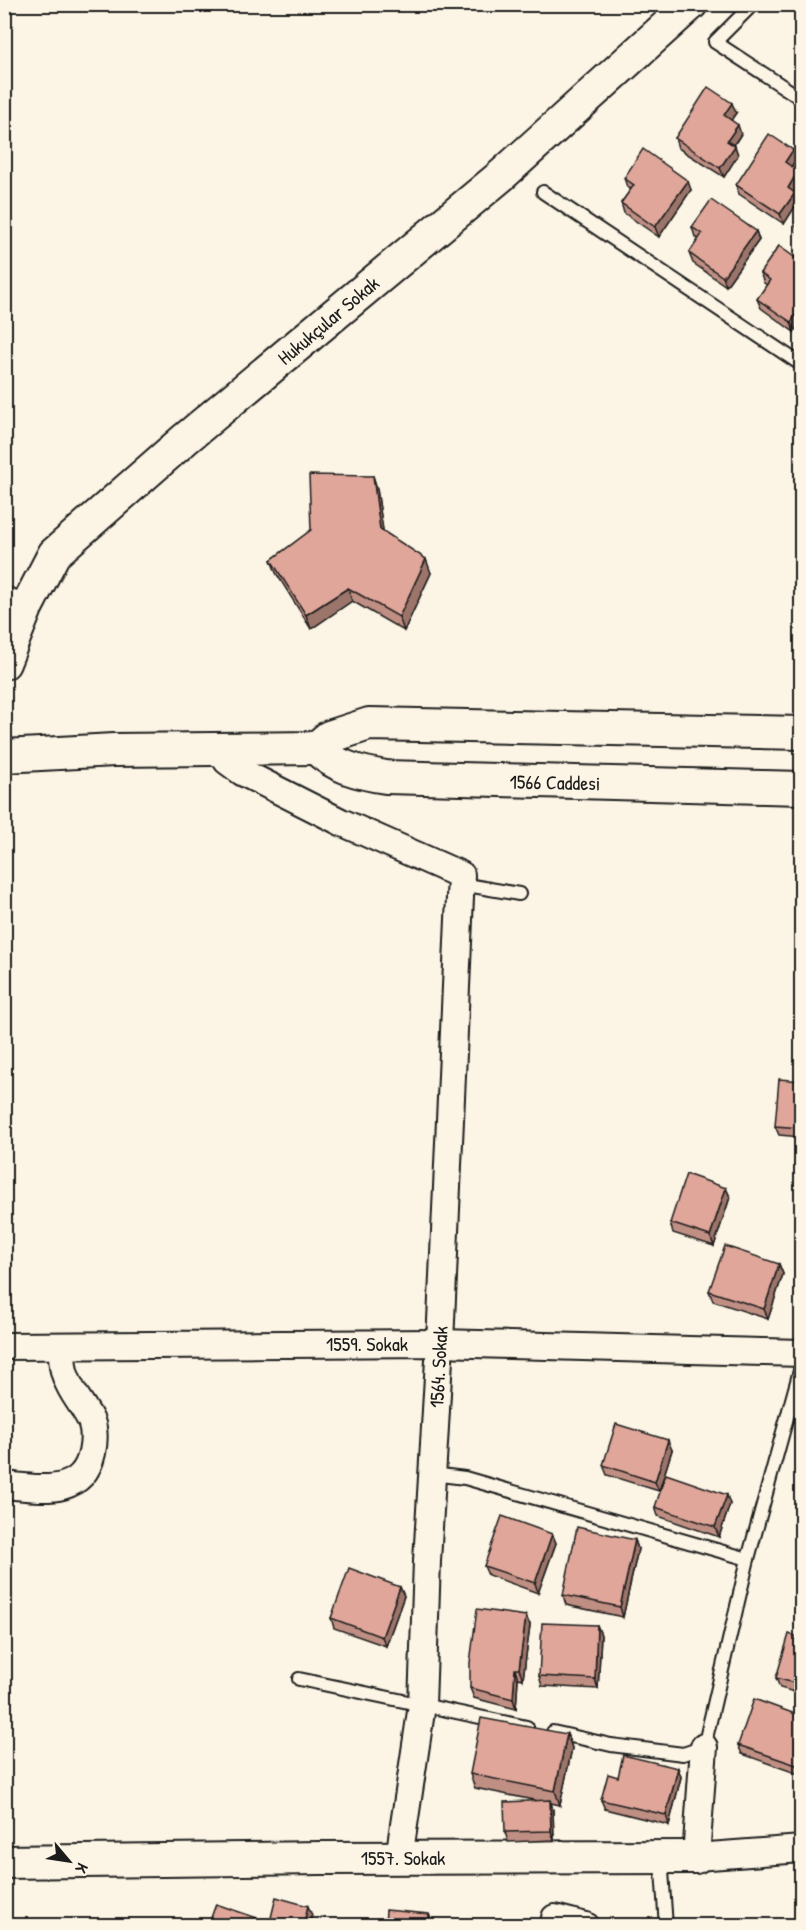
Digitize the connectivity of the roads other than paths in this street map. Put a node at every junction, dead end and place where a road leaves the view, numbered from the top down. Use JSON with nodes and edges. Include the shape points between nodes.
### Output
{"nodes":[{"id":1,"x":691,"y":4,"type":"edge"},
{"id":2,"x":753,"y":4,"type":"edge"},
{"id":3,"x":801,"y":99,"type":"edge"},
{"id":4,"x":543,"y":192,"type":"dead end"},
{"id":5,"x":801,"y":365,"type":"edge"},
{"id":6,"x":15,"y":604,"type":"edge"},
{"id":7,"x":4,"y":663,"type":"edge"},
{"id":8,"x":801,"y":733,"type":"edge"},
{"id":9,"x":316,"y":748,"type":"junction"},
{"id":10,"x":220,"y":749,"type":"junction"},
{"id":11,"x":4,"y":756,"type":"edge"},
{"id":12,"x":801,"y":788,"type":"edge"},
{"id":13,"x":461,"y":879,"type":"junction"},
{"id":14,"x":519,"y":894,"type":"dead end"},
{"id":15,"x":440,"y":1342,"type":"junction"},
{"id":16,"x":4,"y":1346,"type":"edge"},
{"id":17,"x":62,"y":1346,"type":"junction"},
{"id":18,"x":801,"y":1353,"type":"edge"},
{"id":19,"x":801,"y":1363,"type":"edge"},
{"id":20,"x":432,"y":1474,"type":"junction"},
{"id":21,"x":4,"y":1485,"type":"edge"},
{"id":22,"x":748,"y":1559,"type":"junction"},
{"id":23,"x":299,"y":1678,"type":"dead end"},
{"id":24,"x":422,"y":1705,"type":"junction"},
{"id":25,"x":704,"y":1747,"type":"junction"},
{"id":26,"x":801,"y":1849,"type":"edge"},
{"id":27,"x":661,"y":1856,"type":"junction"},
{"id":28,"x":696,"y":1857,"type":"junction"},
{"id":29,"x":399,"y":1858,"type":"junction"},
{"id":30,"x":4,"y":1862,"type":"edge"},
{"id":31,"x":555,"y":1918,"type":"dead end"},
{"id":32,"x":586,"y":1926,"type":"edge"},
{"id":33,"x":666,"y":1926,"type":"edge"}],
"edges":[{"from":1,"to":6,"type":"street","name":"Hukukçular Sokak","via":[[502,176],[184,440],[54,554]]},
{"from":2,"to":3,"type":"lane","via":[[715,42]]},
{"from":4,"to":5,"type":"lane"},
{"from":6,"to":7,"type":"street","name":"Hukukçular Sokak"},
{"from":8,"to":9,"type":"street","via":[[369,724],[329,737]]},
{"from":9,"to":10,"type":"street"},
{"from":9,"to":12,"type":"street","name":"1566 Caddesi","via":[[341,766],[386,777]]},
{"from":10,"to":11,"type":"street"},
{"from":10,"to":13,"type":"street","via":[[242,772]]},
{"from":13,"to":14,"type":"lane"},
{"from":13,"to":15,"type":"street","name":"1564. Sokak"},
{"from":15,"to":17,"type":"street","name":"1559. Sokak"},
{"from":15,"to":18,"type":"street","name":"1559. Sokak"},
{"from":15,"to":20,"type":"street","name":"1564. Sokak"},
{"from":16,"to":17,"type":"street","name":"1559. Sokak"},
{"from":17,"to":21,"type":"street","via":[[66,1378],[92,1423],[91,1456],[78,1479],[66,1486],[53,1489]]},
{"from":19,"to":22,"type":"lane"},
{"from":20,"to":22,"type":"lane","via":[[465,1478]]},
{"from":20,"to":24,"type":"street","name":"1564. Sokak"},
{"from":22,"to":25,"type":"lane"},
{"from":23,"to":24,"type":"lane"},
{"from":24,"to":25,"type":"lane","via":[[611,1745],[683,1754]]},
{"from":24,"to":29,"type":"street","name":"1564. Sokak"},
{"from":25,"to":28,"type":"street"},
{"from":26,"to":28,"type":"street","name":"1557. Sokak"},
{"from":27,"to":28,"type":"street","name":"1557. Sokak"},
{"from":27,"to":29,"type":"street","name":"1557. Sokak"},
{"from":27,"to":33,"type":"lane"},
{"from":29,"to":30,"type":"street","name":"1557. Sokak"},
{"from":31,"to":32,"type":"street"}]}
